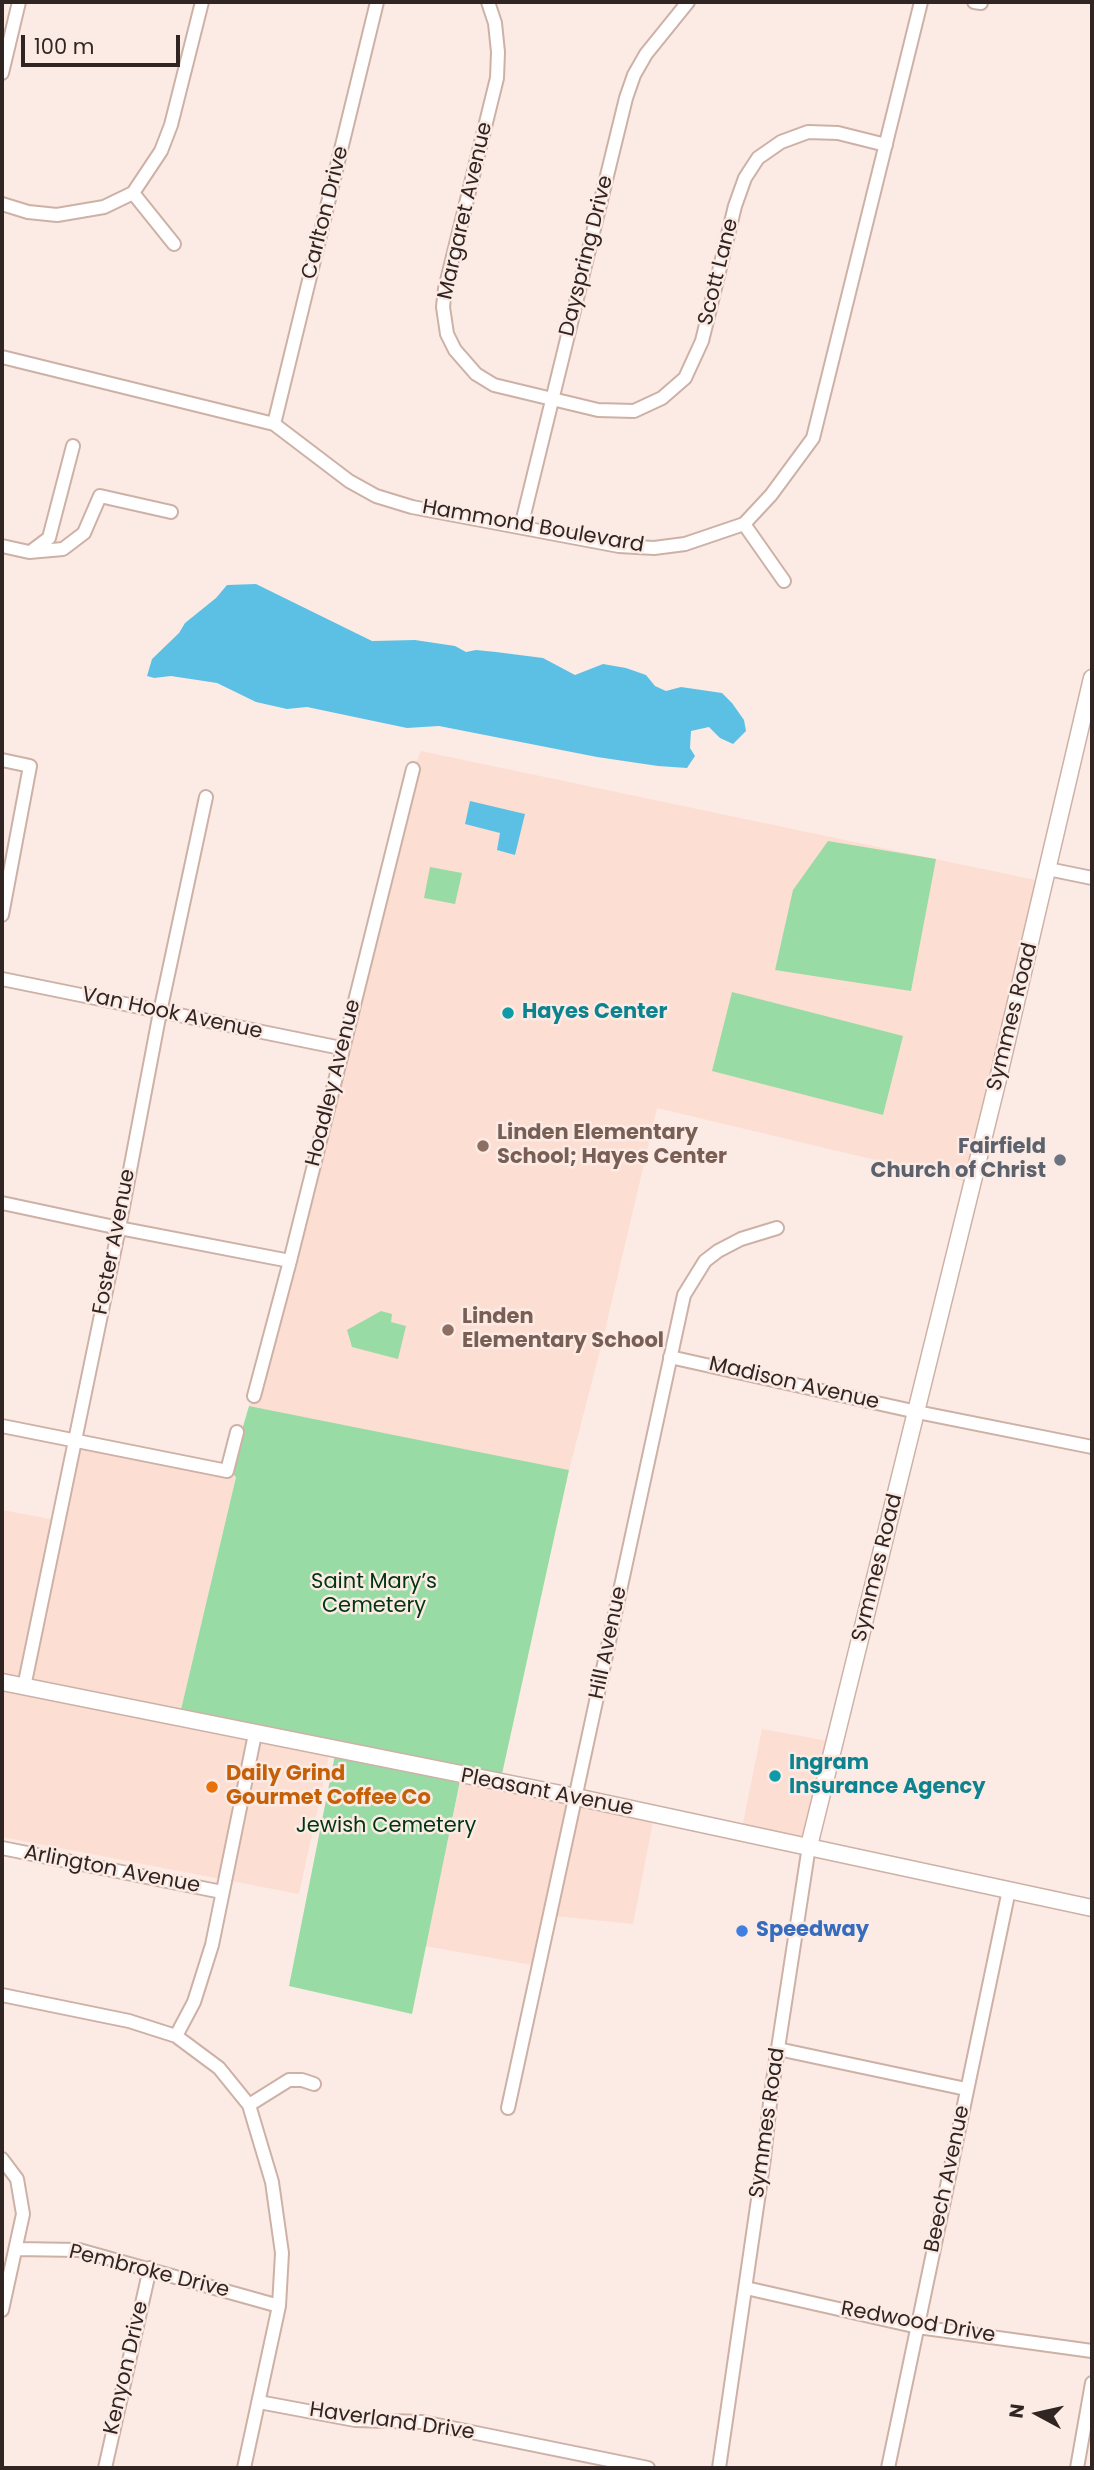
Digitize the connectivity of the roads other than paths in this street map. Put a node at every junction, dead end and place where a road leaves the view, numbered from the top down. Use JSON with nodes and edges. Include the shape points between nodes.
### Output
{"nodes":[{"id":1,"x":19,"y":2,"type":"edge"},
{"id":2,"x":202,"y":2,"type":"edge"},
{"id":3,"x":377,"y":2,"type":"edge"},
{"id":4,"x":488,"y":2,"type":"edge"},
{"id":5,"x":688,"y":2,"type":"edge"},
{"id":6,"x":921,"y":2,"type":"edge"},
{"id":7,"x":2,"y":73,"type":"edge"},
{"id":8,"x":886,"y":145,"type":"junction"},
{"id":9,"x":133,"y":193,"type":"junction"},
{"id":10,"x":2,"y":204,"type":"edge"},
{"id":11,"x":174,"y":244,"type":"dead end"},
{"id":12,"x":2,"y":357,"type":"edge"},
{"id":13,"x":551,"y":398,"type":"junction"},
{"id":14,"x":274,"y":424,"type":"junction"},
{"id":15,"x":73,"y":446,"type":"dead end"},
{"id":16,"x":171,"y":512,"type":"dead end"},
{"id":17,"x":744,"y":524,"type":"junction"},
{"id":18,"x":521,"y":527,"type":"junction"},
{"id":19,"x":2,"y":546,"type":"edge"},
{"id":20,"x":29,"y":552,"type":"junction"},
{"id":21,"x":784,"y":581,"type":"dead end"},
{"id":22,"x":1092,"y":678,"type":"edge"},
{"id":23,"x":2,"y":760,"type":"edge"},
{"id":24,"x":413,"y":769,"type":"dead end"},
{"id":25,"x":206,"y":797,"type":"dead end"},
{"id":26,"x":1048,"y":869,"type":"junction"},
{"id":27,"x":1092,"y":878,"type":"edge"},
{"id":28,"x":2,"y":915,"type":"edge"},
{"id":29,"x":2,"y":979,"type":"edge"},
{"id":30,"x":160,"y":1012,"type":"junction"},
{"id":31,"x":341,"y":1048,"type":"junction"},
{"id":32,"x":2,"y":1203,"type":"edge"},
{"id":33,"x":119,"y":1228,"type":"junction"},
{"id":34,"x":777,"y":1228,"type":"dead end"},
{"id":35,"x":290,"y":1261,"type":"junction"},
{"id":36,"x":670,"y":1357,"type":"junction"},
{"id":37,"x":254,"y":1396,"type":"dead end"},
{"id":38,"x":917,"y":1412,"type":"junction"},
{"id":39,"x":2,"y":1426,"type":"edge"},
{"id":40,"x":237,"y":1432,"type":"dead end"},
{"id":41,"x":75,"y":1442,"type":"junction"},
{"id":42,"x":1092,"y":1447,"type":"edge"},
{"id":43,"x":2,"y":1682,"type":"edge"},
{"id":44,"x":24,"y":1687,"type":"junction"},
{"id":45,"x":255,"y":1734,"type":"junction"},
{"id":46,"x":576,"y":1797,"type":"junction"},
{"id":47,"x":809,"y":1846,"type":"junction"},
{"id":48,"x":2,"y":1847,"type":"edge"},
{"id":49,"x":1009,"y":1890,"type":"junction"},
{"id":50,"x":222,"y":1892,"type":"junction"},
{"id":51,"x":1092,"y":1908,"type":"edge"},
{"id":52,"x":2,"y":1995,"type":"edge"},
{"id":53,"x":176,"y":2036,"type":"junction"},
{"id":54,"x":778,"y":2049,"type":"junction"},
{"id":55,"x":314,"y":2084,"type":"dead end"},
{"id":56,"x":967,"y":2089,"type":"junction"},
{"id":57,"x":250,"y":2105,"type":"junction"},
{"id":58,"x":508,"y":2108,"type":"dead end"},
{"id":59,"x":2,"y":2159,"type":"edge"},
{"id":60,"x":16,"y":2249,"type":"junction"},
{"id":61,"x":150,"y":2268,"type":"junction"},
{"id":62,"x":746,"y":2288,"type":"junction"},
{"id":63,"x":279,"y":2306,"type":"junction"},
{"id":64,"x":2,"y":2310,"type":"edge"},
{"id":65,"x":918,"y":2327,"type":"junction"},
{"id":66,"x":1092,"y":2351,"type":"edge"},
{"id":67,"x":1092,"y":2383,"type":"edge"},
{"id":68,"x":259,"y":2402,"type":"junction"},
{"id":69,"x":105,"y":2468,"type":"edge"},
{"id":70,"x":244,"y":2468,"type":"edge"},
{"id":71,"x":648,"y":2468,"type":"edge"},
{"id":72,"x":719,"y":2468,"type":"edge"},
{"id":73,"x":888,"y":2468,"type":"edge"},
{"id":74,"x":1077,"y":2468,"type":"edge"}],
"edges":[{"from":1,"to":7,"type":"street"},
{"from":2,"to":9,"type":"street","via":[[162,151]]},
{"from":3,"to":14,"type":"street","name":"Carlton Drive"},
{"from":4,"to":13,"type":"street","name":"Margaret Avenue","via":[[495,23],[497,78],[445,289],[447,334],[465,363],[485,380]]},
{"from":5,"to":13,"type":"street","name":"Dayspring Drive","via":[[646,54],[630,86]]},
{"from":6,"to":8,"type":"street","name":"Hammond Boulevard"},
{"from":8,"to":13,"type":"street","name":"Scott Lane","via":[[838,133],[808,132],[781,142],[758,158],[735,206],[702,341],[685,378],[662,398],[634,411],[598,411]]},
{"from":8,"to":17,"type":"street","name":"Hammond Boulevard","via":[[813,438]]},
{"from":9,"to":10,"type":"street","via":[[104,207],[57,215]]},
{"from":9,"to":11,"type":"street"},
{"from":12,"to":14,"type":"street","name":"Hammond Boulevard"},
{"from":13,"to":18,"type":"street","name":"Dayspring Drive"},
{"from":14,"to":18,"type":"street","name":"Hammond Boulevard","via":[[376,496]]},
{"from":15,"to":20,"type":"street","via":[[49,538]]},
{"from":16,"to":20,"type":"street","via":[[100,496],[84,533],[63,549]]},
{"from":17,"to":18,"type":"street","name":"Hammond Boulevard","via":[[685,544],[654,548]]},
{"from":17,"to":21,"type":"street"},
{"from":19,"to":20,"type":"street"},
{"from":22,"to":26,"type":"main road","name":"Symmes Road"},
{"from":23,"to":28,"type":"street","via":[[30,766]]},
{"from":24,"to":31,"type":"street","name":"Hoadley Avenue"},
{"from":25,"to":30,"type":"street","name":"Foster Avenue"},
{"from":26,"to":27,"type":"street"},
{"from":26,"to":38,"type":"main road","name":"Symmes Road"},
{"from":29,"to":30,"type":"street","name":"Van Hook Avenue"},
{"from":30,"to":31,"type":"street","name":"Van Hook Avenue"},
{"from":30,"to":33,"type":"street","name":"Foster Avenue"},
{"from":31,"to":35,"type":"street","name":"Hoadley Avenue"},
{"from":32,"to":33,"type":"street"},
{"from":33,"to":35,"type":"street"},
{"from":33,"to":41,"type":"street","name":"Foster Avenue"},
{"from":34,"to":36,"type":"street","name":"Hill Avenue","via":[[741,1239],[705,1261],[684,1295]]},
{"from":35,"to":37,"type":"street","name":"Hoadley Avenue"},
{"from":36,"to":38,"type":"street","name":"Madison Avenue"},
{"from":36,"to":46,"type":"street","name":"Hill Avenue"},
{"from":38,"to":42,"type":"street","name":"Madison Avenue"},
{"from":38,"to":47,"type":"main road","name":"Symmes Road"},
{"from":39,"to":41,"type":"street"},
{"from":40,"to":41,"type":"street","via":[[227,1471]]},
{"from":41,"to":44,"type":"street","name":"Foster Avenue"},
{"from":43,"to":44,"type":"main road","name":"Pleasant Avenue"},
{"from":44,"to":45,"type":"main road","name":"Pleasant Avenue"},
{"from":45,"to":46,"type":"main road","name":"Pleasant Avenue"},
{"from":45,"to":50,"type":"street"},
{"from":46,"to":47,"type":"main road","name":"Pleasant Avenue"},
{"from":46,"to":58,"type":"street","name":"Hill Avenue"},
{"from":47,"to":49,"type":"main road","name":"Pleasant Avenue"},
{"from":47,"to":54,"type":"street","name":"Symmes Road"},
{"from":48,"to":50,"type":"street","name":"Arlington Avenue"},
{"from":49,"to":51,"type":"main road","name":"Pleasant Avenue"},
{"from":49,"to":56,"type":"street","name":"Beech Avenue"},
{"from":50,"to":53,"type":"street","via":[[194,2002]]},
{"from":52,"to":53,"type":"street","via":[[129,2021]]},
{"from":53,"to":57,"type":"street","via":[[219,2068]]},
{"from":54,"to":56,"type":"street"},
{"from":54,"to":62,"type":"street","name":"Symmes Road"},
{"from":55,"to":57,"type":"street","via":[[289,2080]]},
{"from":56,"to":65,"type":"street","name":"Beech Avenue"},
{"from":57,"to":63,"type":"street","via":[[272,2182],[282,2253]]},
{"from":59,"to":60,"type":"street","via":[[17,2179],[23,2214]]},
{"from":60,"to":61,"type":"street","name":"Pembroke Drive","via":[[79,2250]]},
{"from":60,"to":64,"type":"street"},
{"from":61,"to":63,"type":"street","name":"Pembroke Drive"},
{"from":61,"to":69,"type":"street","name":"Kenyon Drive"},
{"from":62,"to":65,"type":"street","name":"Redwood Drive"},
{"from":62,"to":72,"type":"street","name":"Symmes Road"},
{"from":63,"to":68,"type":"street"},
{"from":65,"to":66,"type":"street","name":"Redwood Drive"},
{"from":65,"to":73,"type":"street","name":"Beech Avenue"},
{"from":67,"to":74,"type":"street"},
{"from":68,"to":70,"type":"street"},
{"from":68,"to":71,"type":"street","name":"Haverland Drive","via":[[355,2420],[422,2422]]}]}
